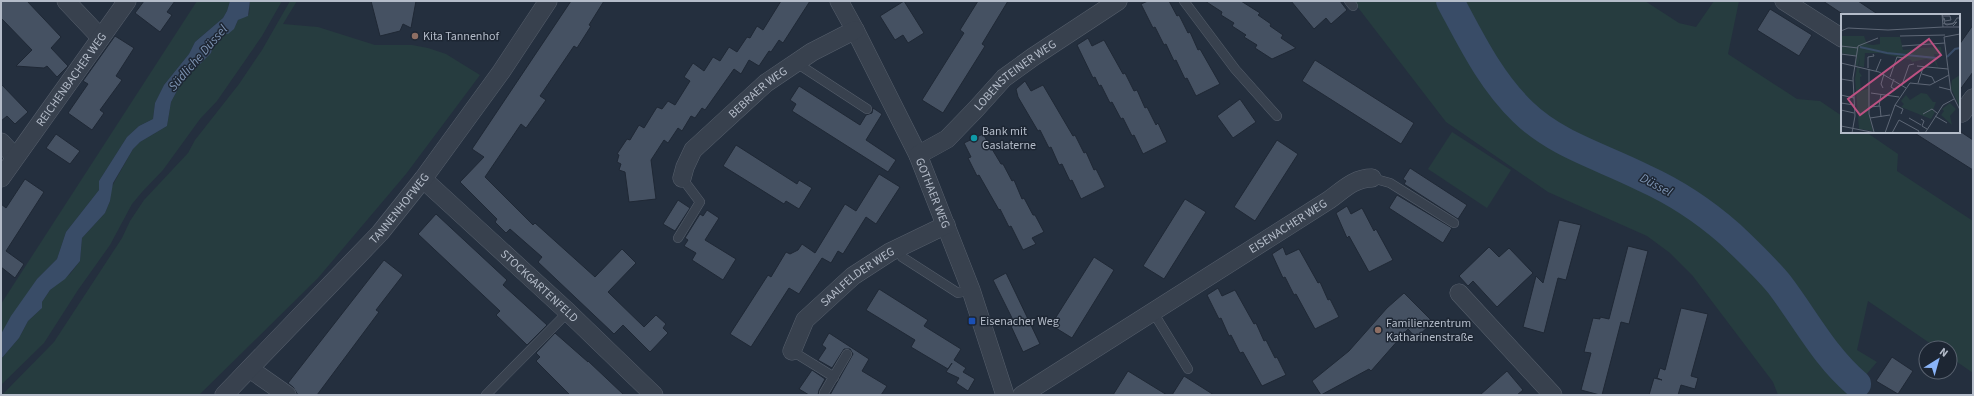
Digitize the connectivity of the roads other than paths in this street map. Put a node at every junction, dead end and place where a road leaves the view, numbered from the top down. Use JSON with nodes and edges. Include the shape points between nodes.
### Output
{"nodes":[{"id":1,"x":66,"y":1,"type":"edge"},
{"id":2,"x":127,"y":1,"type":"edge"},
{"id":3,"x":548,"y":1,"type":"edge"},
{"id":4,"x":839,"y":1,"type":"edge"},
{"id":5,"x":1118,"y":1,"type":"edge"},
{"id":6,"x":1184,"y":1,"type":"edge"},
{"id":7,"x":1784,"y":1,"type":"edge"},
{"id":8,"x":855,"y":30,"type":"junction"},
{"id":9,"x":100,"y":37,"type":"junction"},
{"id":10,"x":1841,"y":37,"type":"edge"},
{"id":11,"x":795,"y":62,"type":"junction"},
{"id":12,"x":1973,"y":98,"type":"edge"},
{"id":13,"x":867,"y":108,"type":"dead end"},
{"id":14,"x":1965,"y":115,"type":"edge"},
{"id":15,"x":1277,"y":116,"type":"dead end"},
{"id":16,"x":1,"y":142,"type":"edge"},
{"id":17,"x":918,"y":155,"type":"junction"},
{"id":18,"x":15,"y":158,"type":"junction"},
{"id":19,"x":1,"y":178,"type":"edge"},
{"id":20,"x":682,"y":178,"type":"joint"},
{"id":21,"x":1372,"y":178,"type":"joint"},
{"id":22,"x":423,"y":179,"type":"junction"},
{"id":23,"x":1454,"y":223,"type":"dead end"},
{"id":24,"x":946,"y":225,"type":"junction"},
{"id":25,"x":678,"y":238,"type":"dead end"},
{"id":26,"x":898,"y":248,"type":"junction"},
{"id":27,"x":971,"y":290,"type":"junction"},
{"id":28,"x":1459,"y":293,"type":"dead end"},
{"id":29,"x":568,"y":312,"type":"junction"},
{"id":30,"x":1153,"y":312,"type":"junction"},
{"id":31,"x":792,"y":351,"type":"joint"},
{"id":32,"x":847,"y":354,"type":"dead end"},
{"id":33,"x":250,"y":369,"type":"junction"},
{"id":34,"x":1188,"y":369,"type":"dead end"},
{"id":35,"x":834,"y":377,"type":"junction"},
{"id":36,"x":824,"y":393,"type":"dead end"},
{"id":37,"x":1550,"y":394,"type":"edge"},
{"id":38,"x":224,"y":395,"type":"edge"},
{"id":39,"x":288,"y":395,"type":"edge"},
{"id":40,"x":486,"y":395,"type":"edge"},
{"id":41,"x":654,"y":395,"type":"edge"},
{"id":42,"x":1005,"y":395,"type":"edge"},
{"id":43,"x":1022,"y":395,"type":"edge"}],
"edges":[{"from":1,"to":9,"type":"street"},
{"from":2,"to":9,"type":"street","name":"REICHENBACHER WEG"},
{"from":3,"to":22,"type":"street","name":"TANNENHOFWEG","via":[[501,72]]},
{"from":4,"to":8,"type":"street","name":"GOTHAER WEG"},
{"from":5,"to":17,"type":"street","name":"LOBENSTEINER WEG","via":[[1004,78],[947,139]]},
{"from":6,"to":15,"type":"lane","via":[[1235,69]]},
{"from":7,"to":10,"type":"street"},
{"from":8,"to":11,"type":"street","name":"BEBRAER WEG"},
{"from":8,"to":17,"type":"street","name":"GOTHAER WEG"},
{"from":9,"to":18,"type":"street","name":"REICHENBACHER WEG"},
{"from":11,"to":13,"type":"lane"},
{"from":11,"to":20,"type":"street","name":"BEBRAER WEG","via":[[766,82],[693,150]]},
{"from":12,"to":14,"type":"street"},
{"from":16,"to":18,"type":"street"},
{"from":17,"to":24,"type":"street","name":"GOTHAER WEG"},
{"from":18,"to":19,"type":"street","name":"REICHENBACHER WEG"},
{"from":20,"to":25,"type":"lane","via":[[700,202]]},
{"from":21,"to":23,"type":"lane","via":[[1390,183]]},
{"from":21,"to":30,"type":"street","name":"EISENACHER WEG","via":[[1355,180],[1329,200]]},
{"from":22,"to":29,"type":"street","name":"STOCKGARTENFELD"},
{"from":22,"to":33,"type":"street","name":"TANNENHOFWEG","via":[[380,233]]},
{"from":24,"to":26,"type":"street","name":"SAALFELDER WEG"},
{"from":24,"to":27,"type":"street","name":"GOTHAER WEG"},
{"from":26,"to":27,"type":"lane","via":[[902,257],[958,293]]},
{"from":26,"to":31,"type":"street","name":"SAALFELDER WEG","via":[[853,276],[805,320]]},
{"from":27,"to":42,"type":"street","name":"GOTHAER WEG"},
{"from":28,"to":37,"type":"street"},
{"from":29,"to":40,"type":"lane"},
{"from":29,"to":41,"type":"street","name":"STOCKGARTENFELD"},
{"from":30,"to":34,"type":"lane"},
{"from":30,"to":43,"type":"street","name":"EISENACHER WEG"},
{"from":31,"to":35,"type":"lane"},
{"from":32,"to":35,"type":"lane"},
{"from":33,"to":38,"type":"street","name":"TANNENHOFWEG"},
{"from":33,"to":39,"type":"street"},
{"from":35,"to":36,"type":"lane"}]}
